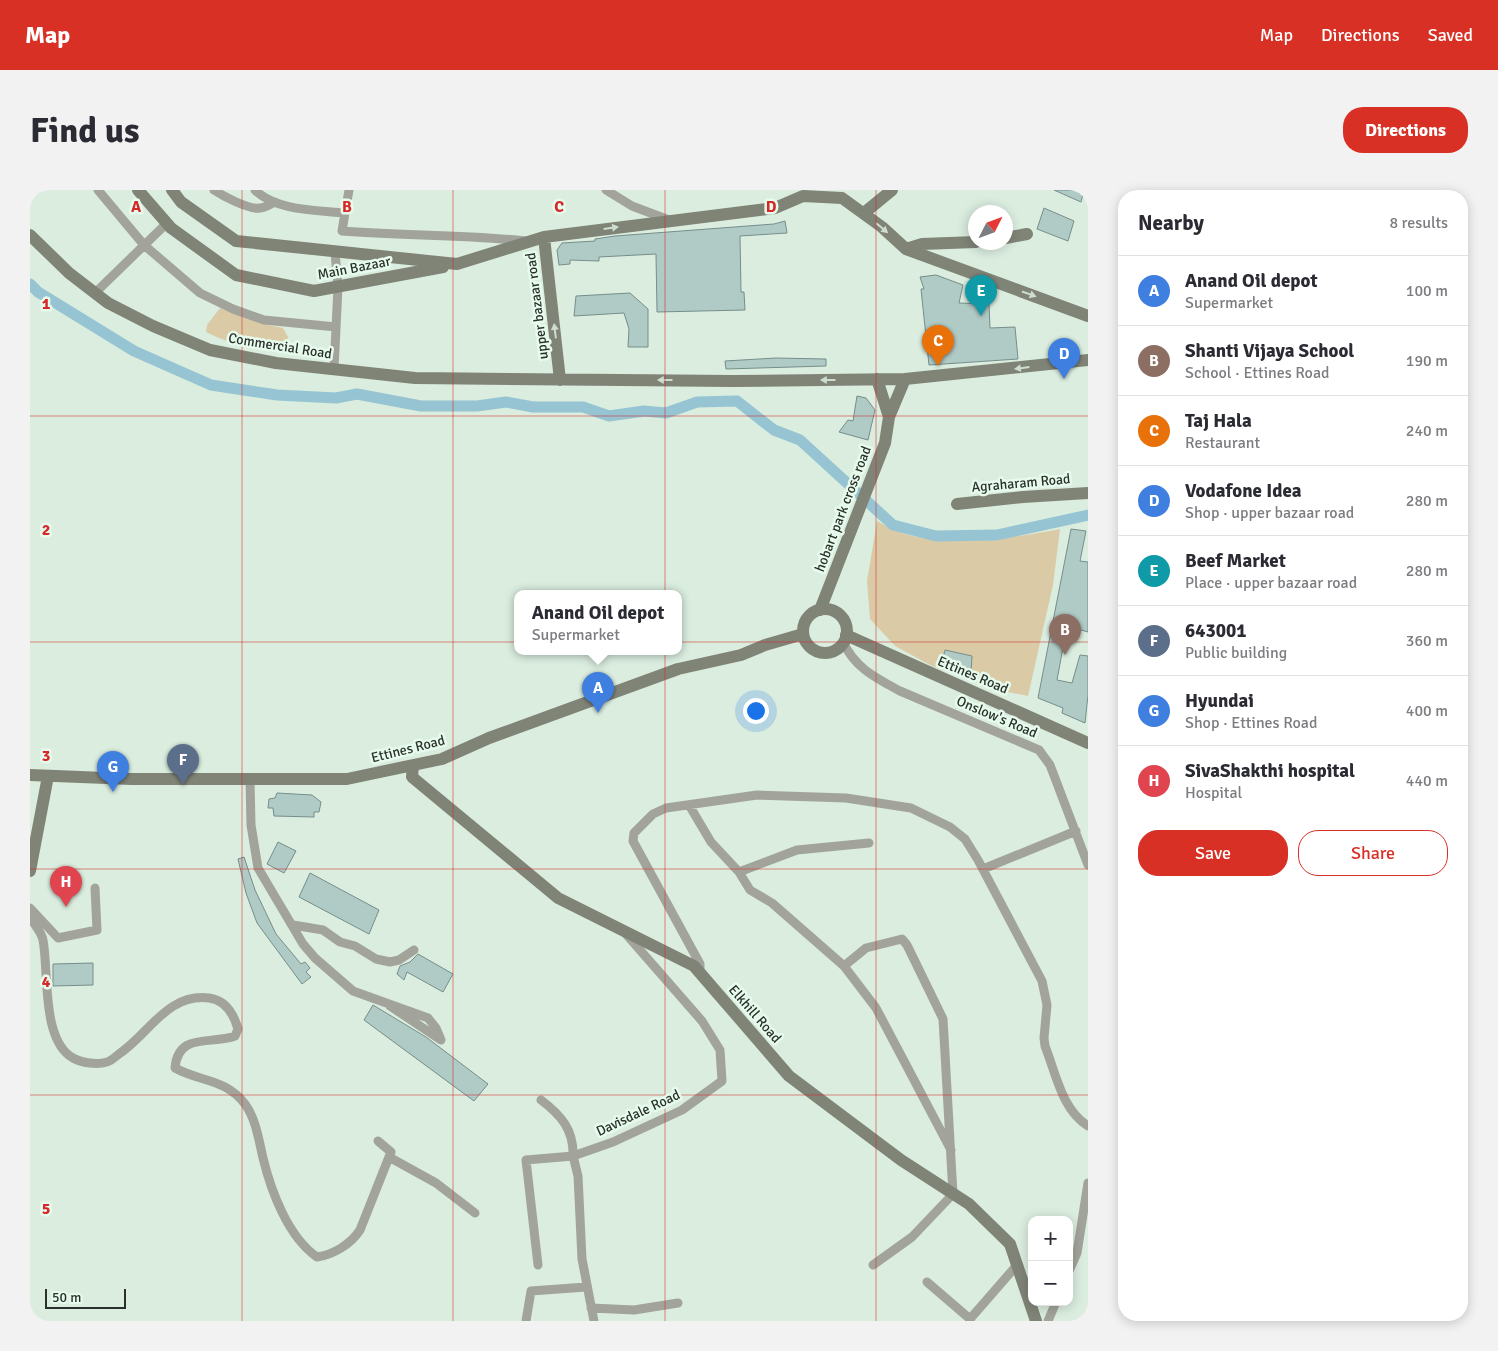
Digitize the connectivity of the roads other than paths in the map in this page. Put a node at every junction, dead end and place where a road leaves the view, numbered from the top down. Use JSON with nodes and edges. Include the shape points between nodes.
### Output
{"nodes":[{"id":1,"x":98,"y":190,"type":"edge"},
{"id":2,"x":138,"y":190,"type":"edge"},
{"id":3,"x":172,"y":190,"type":"edge"},
{"id":4,"x":214,"y":190,"type":"edge"},
{"id":5,"x":255,"y":190,"type":"edge"},
{"id":6,"x":349,"y":190,"type":"edge"},
{"id":7,"x":606,"y":190,"type":"edge"},
{"id":8,"x":892,"y":190,"type":"edge"},
{"id":9,"x":803,"y":193,"type":"edge"},
{"id":10,"x":275,"y":202,"type":"junction"},
{"id":11,"x":345,"y":213,"type":"junction"},
{"id":12,"x":864,"y":213,"type":"junction"},
{"id":13,"x":670,"y":220,"type":"junction"},
{"id":14,"x":167,"y":223,"type":"junction"},
{"id":15,"x":1027,"y":234,"type":"dead end"},
{"id":16,"x":30,"y":235,"type":"edge"},
{"id":17,"x":544,"y":237,"type":"junction"},
{"id":18,"x":1013,"y":237,"type":"edge"},
{"id":19,"x":528,"y":242,"type":"junction"},
{"id":20,"x":968,"y":242,"type":"edge"},
{"id":21,"x":144,"y":245,"type":"junction"},
{"id":22,"x":906,"y":249,"type":"junction"},
{"id":23,"x":335,"y":252,"type":"junction"},
{"id":24,"x":458,"y":264,"type":"junction"},
{"id":25,"x":338,"y":287,"type":"junction"},
{"id":26,"x":95,"y":293,"type":"junction"},
{"id":27,"x":1088,"y":316,"type":"edge"},
{"id":28,"x":336,"y":327,"type":"junction"},
{"id":29,"x":1088,"y":360,"type":"edge"},
{"id":30,"x":334,"y":369,"type":"junction"},
{"id":31,"x":905,"y":379,"type":"junction"},
{"id":32,"x":560,"y":380,"type":"junction"},
{"id":33,"x":877,"y":380,"type":"junction"},
{"id":34,"x":889,"y":417,"type":"junction"},
{"id":35,"x":1088,"y":494,"type":"edge"},
{"id":36,"x":957,"y":504,"type":"dead end"},
{"id":37,"x":820,"y":610,"type":"junction"},
{"id":38,"x":803,"y":634,"type":"junction"},
{"id":39,"x":845,"y":638,"type":"junction"},
{"id":40,"x":1088,"y":743,"type":"edge"},
{"id":41,"x":413,"y":766,"type":"junction"},
{"id":42,"x":30,"y":775,"type":"edge"},
{"id":43,"x":48,"y":776,"type":"junction"},
{"id":44,"x":250,"y":779,"type":"junction"},
{"id":45,"x":689,"y":804,"type":"junction"},
{"id":46,"x":1076,"y":831,"type":"junction"},
{"id":47,"x":869,"y":843,"type":"dead end"},
{"id":48,"x":1088,"y":865,"type":"edge"},
{"id":49,"x":983,"y":869,"type":"junction"},
{"id":50,"x":30,"y":871,"type":"edge"},
{"id":51,"x":739,"y":872,"type":"junction"},
{"id":52,"x":95,"y":888,"type":"dead end"},
{"id":53,"x":30,"y":908,"type":"edge"},
{"id":54,"x":30,"y":917,"type":"edge"},
{"id":55,"x":293,"y":925,"type":"junction"},
{"id":56,"x":624,"y":932,"type":"junction"},
{"id":57,"x":414,"y":950,"type":"dead end"},
{"id":58,"x":844,"y":966,"type":"junction"},
{"id":59,"x":700,"y":972,"type":"junction"},
{"id":60,"x":390,"y":1006,"type":"junction"},
{"id":61,"x":541,"y":1100,"type":"dead end"},
{"id":62,"x":1088,"y":1126,"type":"edge"},
{"id":63,"x":378,"y":1141,"type":"dead end"},
{"id":64,"x":951,"y":1150,"type":"junction"},
{"id":65,"x":573,"y":1156,"type":"junction"},
{"id":66,"x":389,"y":1157,"type":"junction"},
{"id":67,"x":1088,"y":1183,"type":"edge"},
{"id":68,"x":954,"y":1194,"type":"junction"},
{"id":69,"x":474,"y":1213,"type":"dead end"},
{"id":70,"x":1073,"y":1262,"type":"edge"},
{"id":71,"x":538,"y":1265,"type":"dead end"},
{"id":72,"x":873,"y":1265,"type":"dead end"},
{"id":73,"x":1018,"y":1265,"type":"junction"},
{"id":74,"x":927,"y":1282,"type":"dead end"},
{"id":75,"x":586,"y":1287,"type":"junction"},
{"id":76,"x":678,"y":1303,"type":"dead end"},
{"id":77,"x":1054,"y":1306,"type":"edge"},
{"id":78,"x":591,"y":1308,"type":"junction"},
{"id":79,"x":526,"y":1321,"type":"edge"},
{"id":80,"x":594,"y":1321,"type":"edge"},
{"id":81,"x":1036,"y":1321,"type":"edge"},
{"id":82,"x":1048,"y":1321,"type":"edge"}],
"edges":[{"from":1,"to":21,"type":"street"},
{"from":2,"to":14,"type":"street","name":"Main Bazaar"},
{"from":3,"to":23,"type":"street","via":[[181,202],[236,241]]},
{"from":4,"to":10,"type":"street","via":[[255,208]]},
{"from":5,"to":10,"type":"street","via":[[263,198]]},
{"from":6,"to":11,"type":"street"},
{"from":7,"to":13,"type":"street","via":[[632,206]]},
{"from":8,"to":12,"type":"street"},
{"from":9,"to":12,"type":"street","name":"upper bazaar road","via":[[842,198]]},
{"from":9,"to":13,"type":"street","name":"upper bazaar road","via":[[775,208]]},
{"from":10,"to":11,"type":"street"},
{"from":11,"to":19,"type":"street","via":[[342,231],[488,237]]},
{"from":12,"to":22,"type":"street","name":"upper bazaar road","one_way":true},
{"from":17,"to":13,"type":"street","name":"upper bazaar road","one_way":true},
{"from":14,"to":21,"type":"street"},
{"from":14,"to":25,"type":"street","name":"Main Bazaar","via":[[236,274],[314,292]]},
{"from":15,"to":18,"type":"street"},
{"from":16,"to":26,"type":"street","name":"Commercial Road"},
{"from":17,"to":19,"type":"street","name":"Main Bazaar"},
{"from":32,"to":17,"type":"street","name":"upper bazaar road","one_way":true},
{"from":19,"to":24,"type":"street","name":"Main Bazaar"},
{"from":20,"to":22,"type":"street","via":[[922,244]]},
{"from":21,"to":26,"type":"street"},
{"from":21,"to":28,"type":"street","via":[[200,294],[233,309],[264,320]]},
{"from":22,"to":27,"type":"street","name":"upper bazaar road","one_way":true},
{"from":23,"to":24,"type":"street"},
{"from":23,"to":25,"type":"street"},
{"from":24,"to":25,"type":"street","name":"Main Bazaar"},
{"from":25,"to":28,"type":"street"},
{"from":26,"to":30,"type":"street","name":"Commercial Road","via":[[152,326],[210,350],[276,363]]},
{"from":28,"to":30,"type":"street"},
{"from":29,"to":31,"type":"street","name":"Commercial Road","one_way":true},
{"from":30,"to":32,"type":"street","name":"Commercial Road","via":[[415,378]]},
{"from":31,"to":33,"type":"street","name":"Commercial Road"},
{"from":31,"to":34,"type":"street"},
{"from":33,"to":32,"type":"street","name":"Commercial Road","one_way":true},
{"from":33,"to":34,"type":"street"},
{"from":34,"to":37,"type":"street","name":"hobart park cross road","via":[[885,443]]},
{"from":35,"to":36,"type":"street","name":"Agraharam Road"},
{"from":37,"to":38,"type":"street","via":[[805,621]]},
{"from":37,"to":39,"type":"street","via":[[840,615],[846,628]]},
{"from":38,"to":39,"type":"street","via":[[809,646],[821,652],[834,651]]},
{"from":38,"to":41,"type":"street","name":"Ettines Road","via":[[741,655],[678,669],[489,738],[442,759]]},
{"from":39,"to":40,"type":"street","name":"Ettines Road"},
{"from":39,"to":46,"type":"street","name":"Onslow's Road","via":[[852,659],[880,680],[1039,750],[1050,765]]},
{"from":41,"to":44,"type":"street","name":"Ettines Road","via":[[347,779]]},
{"from":41,"to":56,"type":"street","name":"Elkhill Road","via":[[412,777],[558,898]]},
{"from":42,"to":43,"type":"street","name":"Ettines Road"},
{"from":43,"to":44,"type":"street","name":"Ettines Road"},
{"from":43,"to":50,"type":"street"},
{"from":44,"to":55,"type":"street","via":[[251,825],[258,868]]},
{"from":45,"to":49,"type":"street","via":[[757,795],[846,798],[911,808],[950,827],[965,839]]},
{"from":45,"to":51,"type":"street","via":[[711,842]]},
{"from":45,"to":59,"type":"street","via":[[653,814],[634,833],[633,841],[700,964]]},
{"from":46,"to":48,"type":"street","name":"Onslow's Road"},
{"from":46,"to":49,"type":"street"},
{"from":47,"to":51,"type":"street","via":[[797,850]]},
{"from":49,"to":62,"type":"street","via":[[1042,981],[1047,1005],[1045,1046],[1068,1106]]},
{"from":51,"to":58,"type":"street","via":[[750,890],[772,903]]},
{"from":52,"to":53,"type":"street","via":[[97,930],[58,938]]},
{"from":54,"to":66,"type":"street","via":[[43,938],[49,1005],[57,1041],[73,1058],[90,1063],[108,1062],[166,1010],[200,997],[214,998],[235,1016],[238,1029],[235,1036],[225,1040],[202,1040],[181,1049],[175,1068],[216,1081],[246,1104],[280,1205],[306,1250],[317,1257],[325,1256],[354,1239]]},
{"from":55,"to":57,"type":"street","via":[[323,930],[340,942],[390,962]]},
{"from":55,"to":60,"type":"street","via":[[315,958],[353,991]]},
{"from":56,"to":59,"type":"street","name":"Elkhill Road","via":[[694,966]]},
{"from":56,"to":65,"type":"street","name":"Davisdale Road","via":[[702,1021],[720,1050],[722,1081],[682,1110],[621,1139]]},
{"from":58,"to":64,"type":"street","via":[[876,1008]]},
{"from":58,"to":64,"type":"street","via":[[866,948],[902,939],[907,945],[943,1018]]},
{"from":59,"to":68,"type":"street","name":"Elkhill Road","via":[[789,1076],[901,1160]]},
{"from":60,"to":60,"type":"street","via":[[428,1018],[441,1040]]},
{"from":61,"to":65,"type":"street","via":[[558,1113],[574,1141]]},
{"from":63,"to":66,"type":"street","via":[[391,1152]]},
{"from":64,"to":68,"type":"street"},
{"from":65,"to":71,"type":"street","via":[[526,1160]]},
{"from":65,"to":75,"type":"street","via":[[578,1176]]},
{"from":66,"to":69,"type":"street","via":[[436,1184]]},
{"from":67,"to":70,"type":"street"},
{"from":68,"to":72,"type":"street","via":[[912,1237]]},
{"from":68,"to":73,"type":"street","name":"Elkhill Road","via":[[969,1204],[1010,1244]]},
{"from":73,"to":74,"type":"street","via":[[970,1318]]},
{"from":73,"to":81,"type":"street","name":"Elkhill Road"},
{"from":75,"to":78,"type":"street"},
{"from":75,"to":79,"type":"street","via":[[531,1291]]},
{"from":76,"to":78,"type":"street","via":[[634,1310]]},
{"from":77,"to":82,"type":"street"},
{"from":78,"to":80,"type":"street"}]}
